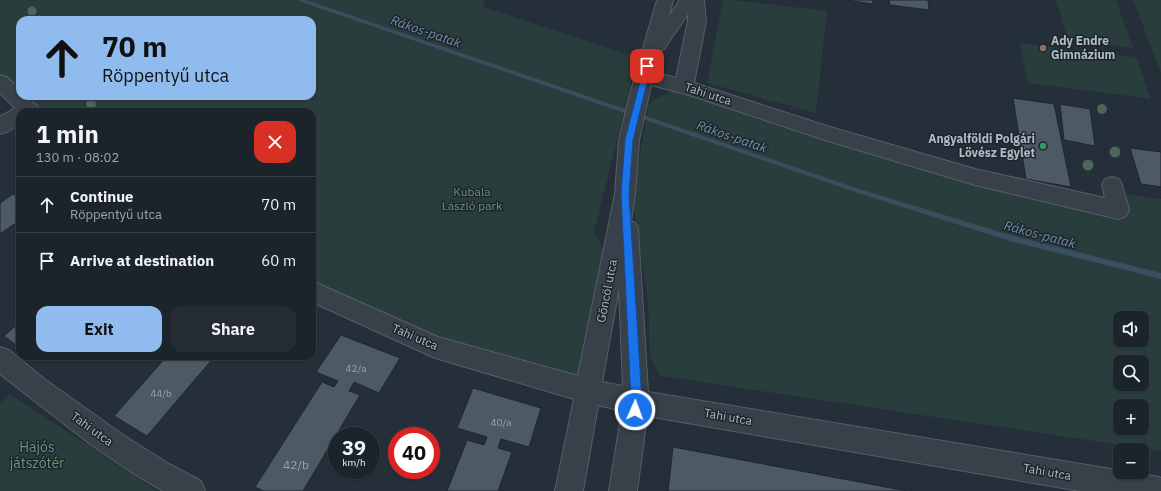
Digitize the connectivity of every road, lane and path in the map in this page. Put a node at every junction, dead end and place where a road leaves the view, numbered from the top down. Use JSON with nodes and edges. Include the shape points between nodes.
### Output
{"nodes":[{"id":1,"x":664,"y":0,"type":"edge"},
{"id":2,"x":689,"y":0,"type":"edge"},
{"id":3,"x":696,"y":0,"type":"edge"},
{"id":4,"x":650,"y":56,"type":"junction"},
{"id":5,"x":0,"y":82,"type":"edge"},
{"id":6,"x":642,"y":85,"type":"junction"},
{"id":7,"x":684,"y":87,"type":"junction"},
{"id":8,"x":23,"y":108,"type":"edge"},
{"id":9,"x":16,"y":118,"type":"edge"},
{"id":10,"x":0,"y":127,"type":"edge"},
{"id":11,"x":1112,"y":184,"type":"dead end"},
{"id":12,"x":625,"y":194,"type":"junction"},
{"id":13,"x":316,"y":293,"type":"edge"},
{"id":14,"x":0,"y":358,"type":"edge"},
{"id":15,"x":588,"y":391,"type":"junction"},
{"id":16,"x":636,"y":401,"type":"junction"},
{"id":17,"x":191,"y":491,"type":"edge"},
{"id":18,"x":569,"y":491,"type":"edge"},
{"id":19,"x":623,"y":491,"type":"edge"},
{"id":20,"x":1159,"y":491,"type":"edge"}],
"edges":[{"from":1,"to":4,"type":"street"},
{"from":2,"to":4,"type":"street"},
{"from":3,"to":7,"type":"street","via":[[697,21]]},
{"from":4,"to":6,"type":"street"},
{"from":5,"to":8,"type":"street"},
{"from":6,"to":7,"type":"street","name":"Tahi utca"},
{"from":6,"to":12,"type":"street","via":[[629,140]]},
{"from":7,"to":11,"type":"street","name":"Tahi utca","via":[[828,134],[975,177],[1118,210]]},
{"from":9,"to":10,"type":"street"},
{"from":12,"to":15,"type":"street","name":"Göncöl utca"},
{"from":12,"to":16,"type":"street","name":"Göncöl utca"},
{"from":13,"to":15,"type":"street","name":"Tahi utca","via":[[435,347]]},
{"from":14,"to":17,"type":"street","name":"Tahi utca","via":[[17,374],[118,449],[159,475]]},
{"from":15,"to":16,"type":"street","name":"Tahi utca"},
{"from":15,"to":18,"type":"street","name":"Göncöl utca"},
{"from":16,"to":19,"type":"street","name":"Göncöl utca"},
{"from":16,"to":20,"type":"street","name":"Tahi utca"}]}
